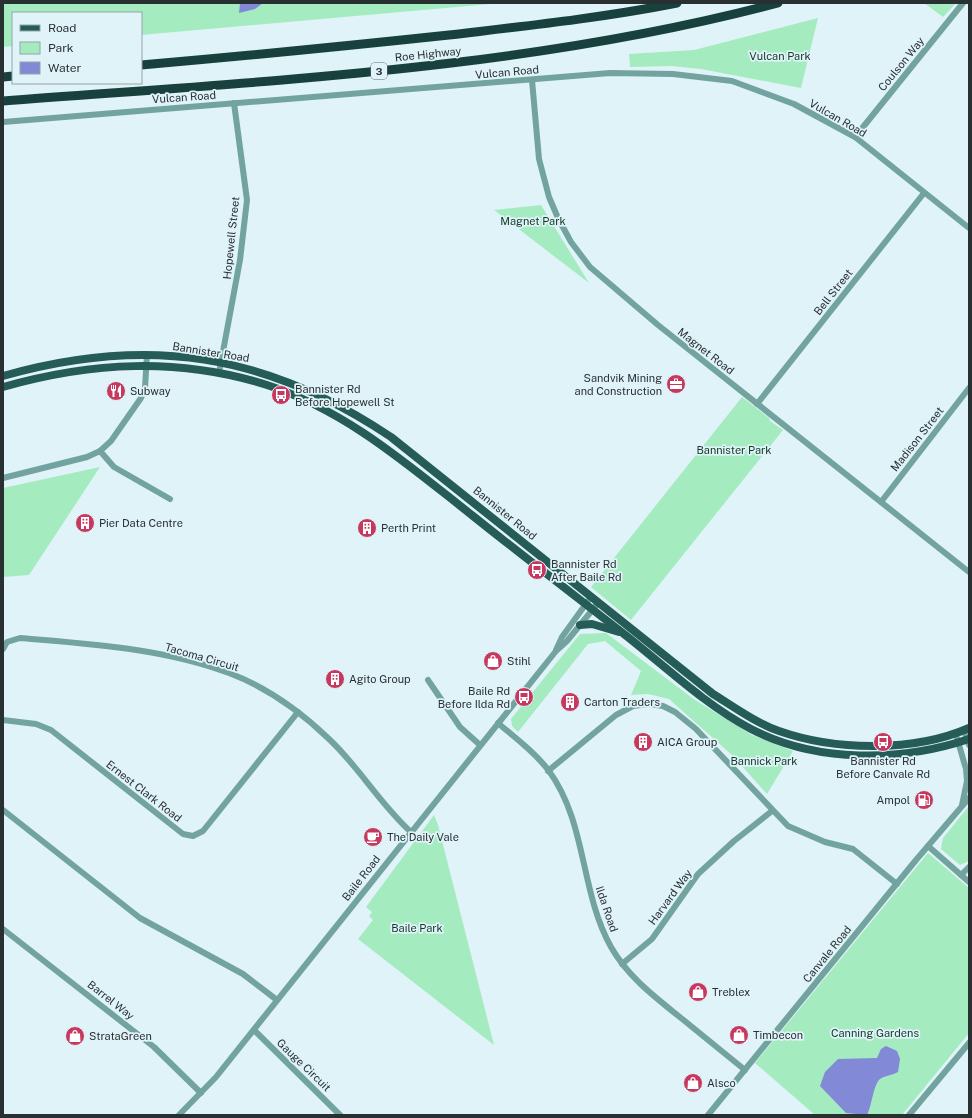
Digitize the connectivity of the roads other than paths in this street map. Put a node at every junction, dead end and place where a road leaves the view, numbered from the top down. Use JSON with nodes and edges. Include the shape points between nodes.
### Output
{"nodes":[{"id":1,"x":677,"y":3,"type":"edge"},
{"id":2,"x":778,"y":3,"type":"edge"},
{"id":3,"x":963,"y":3,"type":"edge"},
{"id":4,"x":142,"y":66,"type":"edge"},
{"id":5,"x":532,"y":80,"type":"junction"},
{"id":6,"x":3,"y":100,"type":"edge"},
{"id":7,"x":234,"y":103,"type":"junction"},
{"id":8,"x":3,"y":122,"type":"edge"},
{"id":9,"x":855,"y":137,"type":"junction"},
{"id":10,"x":924,"y":193,"type":"junction"},
{"id":11,"x":969,"y":228,"type":"edge"},
{"id":12,"x":147,"y":354,"type":"junction"},
{"id":13,"x":221,"y":363,"type":"junction"},
{"id":14,"x":146,"y":366,"type":"junction"},
{"id":15,"x":219,"y":373,"type":"junction"},
{"id":16,"x":3,"y":376,"type":"edge"},
{"id":17,"x":3,"y":387,"type":"edge"},
{"id":18,"x":969,"y":388,"type":"edge"},
{"id":19,"x":757,"y":404,"type":"junction"},
{"id":20,"x":100,"y":451,"type":"junction"},
{"id":21,"x":3,"y":478,"type":"edge"},
{"id":22,"x":170,"y":499,"type":"dead end"},
{"id":23,"x":881,"y":502,"type":"junction"},
{"id":24,"x":969,"y":572,"type":"edge"},
{"id":25,"x":591,"y":597,"type":"junction"},
{"id":26,"x":598,"y":603,"type":"junction"},
{"id":27,"x":585,"y":605,"type":"junction"},
{"id":28,"x":592,"y":610,"type":"junction"},
{"id":29,"x":580,"y":625,"type":"junction"},
{"id":30,"x":622,"y":633,"type":"junction"},
{"id":31,"x":3,"y":649,"type":"edge"},
{"id":32,"x":556,"y":651,"type":"junction"},
{"id":33,"x":428,"y":680,"type":"dead end"},
{"id":34,"x":298,"y":712,"type":"junction"},
{"id":35,"x":3,"y":720,"type":"edge"},
{"id":36,"x":498,"y":723,"type":"junction"},
{"id":37,"x":967,"y":729,"type":"edge"},
{"id":38,"x":955,"y":733,"type":"junction"},
{"id":39,"x":969,"y":741,"type":"edge"},
{"id":40,"x":958,"y":743,"type":"junction"},
{"id":41,"x":480,"y":745,"type":"junction"},
{"id":42,"x":548,"y":771,"type":"junction"},
{"id":43,"x":969,"y":798,"type":"edge"},
{"id":44,"x":962,"y":806,"type":"junction"},
{"id":45,"x":3,"y":810,"type":"edge"},
{"id":46,"x":772,"y":811,"type":"junction"},
{"id":47,"x":411,"y":832,"type":"junction"},
{"id":48,"x":928,"y":846,"type":"junction"},
{"id":49,"x":969,"y":867,"type":"edge"},
{"id":50,"x":961,"y":875,"type":"junction"},
{"id":51,"x":969,"y":882,"type":"edge"},
{"id":52,"x":897,"y":884,"type":"junction"},
{"id":53,"x":3,"y":929,"type":"edge"},
{"id":54,"x":622,"y":964,"type":"junction"},
{"id":55,"x":277,"y":1000,"type":"junction"},
{"id":56,"x":254,"y":1030,"type":"junction"},
{"id":57,"x":969,"y":1043,"type":"edge"},
{"id":58,"x":745,"y":1070,"type":"junction"},
{"id":59,"x":201,"y":1093,"type":"junction"},
{"id":60,"x":179,"y":1115,"type":"edge"},
{"id":61,"x":340,"y":1115,"type":"edge"},
{"id":62,"x":708,"y":1115,"type":"edge"},
{"id":63,"x":909,"y":1115,"type":"edge"}],
"edges":[{"from":1,"to":4,"type":"highway","name":"Roe Highway","via":[[614,15],[531,26]]},
{"from":2,"to":6,"type":"highway","name":"Roe Highway","number":"3","via":[[686,26],[514,57],[310,79]]},
{"from":3,"to":9,"type":"street","name":"Coulson Way"},
{"from":5,"to":7,"type":"street","name":"Vulcan Road"},
{"from":5,"to":9,"type":"street","name":"Vulcan Road","via":[[610,73],[673,74],[732,81],[794,104]]},
{"from":5,"to":19,"type":"street","name":"Magnet Road","via":[[539,159],[558,218],[579,253],[608,284]]},
{"from":7,"to":8,"type":"street","name":"Vulcan Road"},
{"from":7,"to":13,"type":"street","name":"Hopewell Street","via":[[247,200],[240,260]]},
{"from":9,"to":10,"type":"street","name":"Vulcan Road"},
{"from":10,"to":11,"type":"street","name":"Vulcan Road"},
{"from":10,"to":19,"type":"street","name":"Bell Street"},
{"from":12,"to":13,"type":"main road","name":"Bannister Road"},
{"from":12,"to":14,"type":"street"},
{"from":12,"to":16,"type":"main road","name":"Bannister Road","via":[[78,359]]},
{"from":13,"to":15,"type":"street","name":"Hopewell Street"},
{"from":13,"to":25,"type":"main road","name":"Bannister Road","via":[[271,375],[296,385],[345,408],[369,423],[420,460]]},
{"from":14,"to":15,"type":"main road","name":"Bannister Road"},
{"from":14,"to":17,"type":"main road","name":"Bannister Road","via":[[80,370]]},
{"from":14,"to":20,"type":"street","via":[[145,388],[141,398],[111,441]]},
{"from":15,"to":27,"type":"main road","name":"Bannister Road","via":[[284,392],[355,426]]},
{"from":18,"to":23,"type":"street","name":"Madison Street"},
{"from":19,"to":23,"type":"street","name":"Magnet Road"},
{"from":20,"to":21,"type":"street","via":[[87,457]]},
{"from":20,"to":22,"type":"street","via":[[114,467]]},
{"from":23,"to":24,"type":"street","name":"Magnet Road"},
{"from":25,"to":26,"type":"main road","name":"Bannister Road"},
{"from":25,"to":27,"type":"street","name":"Baile Road"},
{"from":26,"to":28,"type":"street","name":"Baile Road"},
{"from":26,"to":38,"type":"main road","name":"Bannister Road","via":[[713,694],[756,721],[780,731],[830,743],[872,746],[918,742]]},
{"from":27,"to":28,"type":"main road","name":"Bannister Road"},
{"from":27,"to":32,"type":"street","name":"Baile Road","via":[[562,637]]},
{"from":28,"to":29,"type":"street","name":"Baile Road"},
{"from":28,"to":30,"type":"main road","name":"Bannister Road"},
{"from":29,"to":30,"type":"main road","via":[[592,624]]},
{"from":29,"to":32,"type":"street","name":"Baile Road"},
{"from":30,"to":40,"type":"main road","name":"Bannister Road","via":[[707,701],[752,729],[776,739],[829,753],[871,756],[906,754]]},
{"from":31,"to":34,"type":"street","name":"Tacoma Circuit","via":[[7,642],[20,638],[116,646],[159,655],[229,673],[264,689]]},
{"from":32,"to":36,"type":"street","name":"Baile Road"},
{"from":33,"to":41,"type":"street","via":[[460,727]]},
{"from":34,"to":35,"type":"street","name":"Ernest Clark Road","via":[[203,831],[193,836],[183,834],[52,730],[36,724]]},
{"from":34,"to":47,"type":"street","name":"Tacoma Circuit","via":[[330,739],[393,816]]},
{"from":36,"to":41,"type":"street","name":"Baile Road"},
{"from":36,"to":42,"type":"street","name":"Ilda Road","via":[[527,748]]},
{"from":37,"to":38,"type":"main road","name":"Bannister Road"},
{"from":37,"to":39,"type":"street"},
{"from":38,"to":40,"type":"street","name":"Canvale Road"},
{"from":39,"to":40,"type":"main road","name":"Bannister Road"},
{"from":40,"to":44,"type":"street","name":"Canvale Road","via":[[967,782]]},
{"from":41,"to":47,"type":"street","name":"Baile Road"},
{"from":42,"to":46,"type":"street","via":[[616,715],[632,706],[663,706],[696,729]]},
{"from":42,"to":54,"type":"street","name":"Ilda Road","via":[[562,794],[573,822],[593,903],[603,932]]},
{"from":43,"to":44,"type":"street","name":"Canvale Road"},
{"from":44,"to":48,"type":"street","name":"Canvale Road"},
{"from":45,"to":55,"type":"street","via":[[140,918],[243,974]]},
{"from":46,"to":52,"type":"street","via":[[796,830],[825,842],[853,849]]},
{"from":46,"to":54,"type":"street","name":"Harvard Way","via":[[698,874],[652,939]]},
{"from":47,"to":55,"type":"street","name":"Baile Road"},
{"from":48,"to":50,"type":"street"},
{"from":48,"to":52,"type":"street","name":"Canvale Road"},
{"from":49,"to":50,"type":"street"},
{"from":50,"to":51,"type":"street"},
{"from":52,"to":58,"type":"street","name":"Canvale Road"},
{"from":53,"to":59,"type":"street","name":"Barrel Way","via":[[154,1047]]},
{"from":54,"to":58,"type":"street","name":"Ilda Road","via":[[647,990]]},
{"from":55,"to":56,"type":"street","name":"Baile Road"},
{"from":56,"to":59,"type":"street","name":"Baile Road"},
{"from":56,"to":61,"type":"street","name":"Gauge Circuit"},
{"from":57,"to":63,"type":"street"},
{"from":58,"to":62,"type":"street","name":"Canvale Road"},
{"from":59,"to":60,"type":"street","name":"Baile Road"}]}
